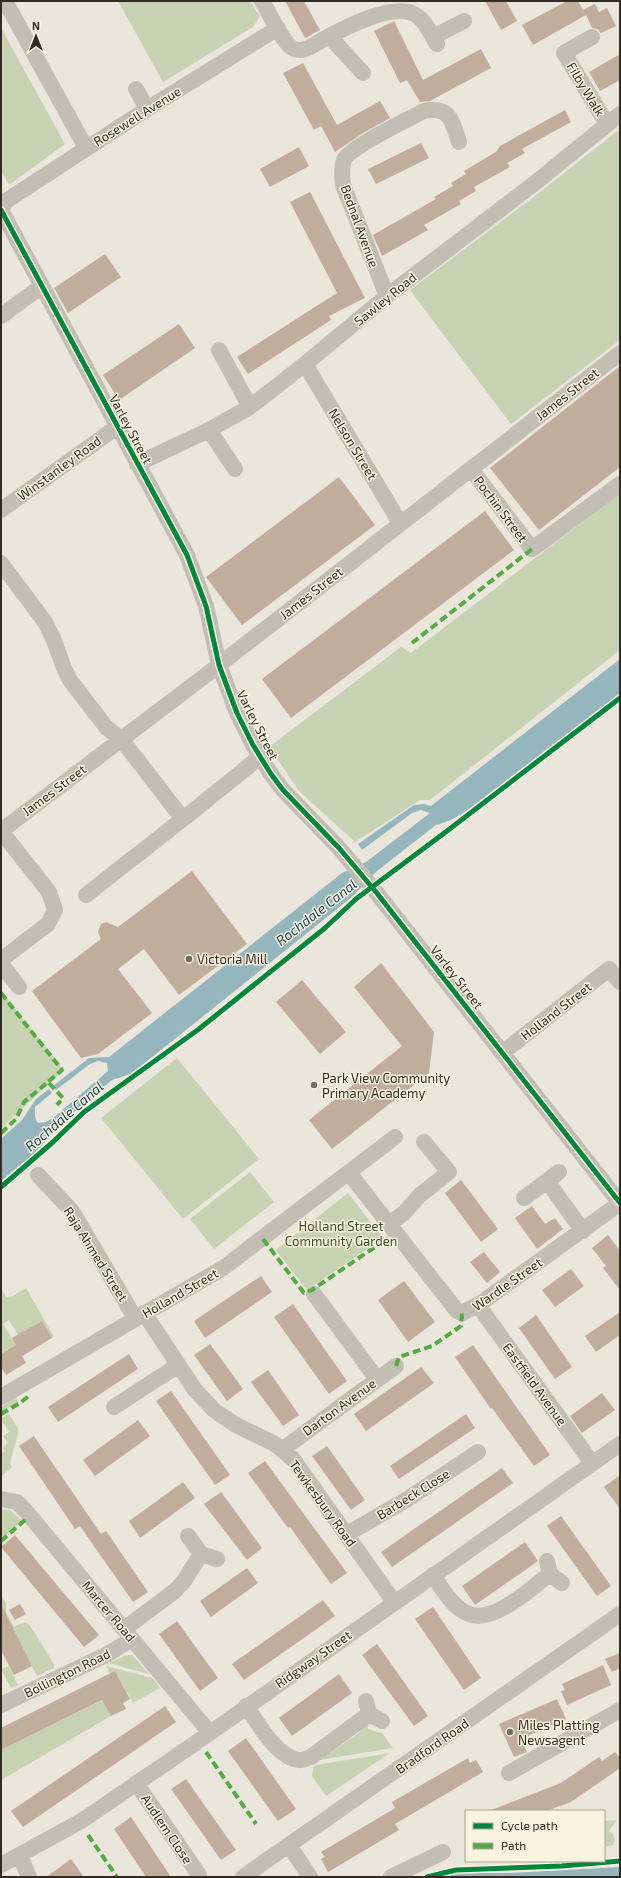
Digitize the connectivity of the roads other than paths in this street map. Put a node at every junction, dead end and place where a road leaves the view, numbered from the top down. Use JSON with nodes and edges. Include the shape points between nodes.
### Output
{"nodes":[{"id":1,"x":5,"y":1,"type":"edge"},
{"id":2,"x":262,"y":1,"type":"edge"},
{"id":3,"x":464,"y":21,"type":"dead end"},
{"id":4,"x":278,"y":28,"type":"junction"},
{"id":5,"x":329,"y":36,"type":"junction"},
{"id":6,"x":592,"y":38,"type":"dead end"},
{"id":7,"x":362,"y":74,"type":"dead end"},
{"id":8,"x":136,"y":89,"type":"dead end"},
{"id":9,"x":147,"y":109,"type":"junction"},
{"id":10,"x":620,"y":114,"type":"edge"},
{"id":11,"x":607,"y":124,"type":"junction"},
{"id":12,"x":459,"y":142,"type":"dead end"},
{"id":13,"x":86,"y":148,"type":"junction"},
{"id":14,"x":1,"y":210,"type":"edge"},
{"id":15,"x":42,"y":286,"type":"junction"},
{"id":16,"x":387,"y":296,"type":"junction"},
{"id":17,"x":1,"y":316,"type":"edge"},
{"id":18,"x":219,"y":350,"type":"dead end"},
{"id":19,"x":620,"y":353,"type":"edge"},
{"id":20,"x":306,"y":364,"type":"junction"},
{"id":21,"x":250,"y":407,"type":"junction"},
{"id":22,"x":117,"y":427,"type":"junction"},
{"id":23,"x":209,"y":430,"type":"junction"},
{"id":24,"x":137,"y":464,"type":"junction"},
{"id":25,"x":235,"y":469,"type":"dead end"},
{"id":26,"x":471,"y":469,"type":"junction"},
{"id":27,"x":620,"y":484,"type":"edge"},
{"id":28,"x":1,"y":510,"type":"edge"},
{"id":29,"x":400,"y":523,"type":"junction"},
{"id":30,"x":1,"y":563,"type":"edge"},
{"id":31,"x":219,"y":665,"type":"junction"},
{"id":32,"x":121,"y":739,"type":"junction"},
{"id":33,"x":260,"y":757,"type":"junction"},
{"id":34,"x":183,"y":819,"type":"junction"},
{"id":35,"x":1,"y":831,"type":"edge"},
{"id":36,"x":86,"y":895,"type":"dead end"},
{"id":37,"x":1,"y":960,"type":"edge"},
{"id":38,"x":1,"y":964,"type":"edge"},
{"id":39,"x":620,"y":982,"type":"edge"},
{"id":40,"x":19,"y":987,"type":"dead end"},
{"id":41,"x":502,"y":1053,"type":"junction"},
{"id":42,"x":395,"y":1137,"type":"dead end"},
{"id":43,"x":424,"y":1142,"type":"dead end"},
{"id":44,"x":349,"y":1173,"type":"junction"},
{"id":45,"x":38,"y":1175,"type":"dead end"},
{"id":46,"x":524,"y":1198,"type":"dead end"},
{"id":47,"x":620,"y":1203,"type":"edge"},
{"id":48,"x":389,"y":1224,"type":"junction"},
{"id":49,"x":582,"y":1231,"type":"junction"},
{"id":50,"x":314,"y":1294,"type":"dead end"},
{"id":51,"x":478,"y":1305,"type":"junction"},
{"id":52,"x":140,"y":1316,"type":"junction"},
{"id":53,"x":178,"y":1366,"type":"junction"},
{"id":54,"x":396,"y":1366,"type":"dead end"},
{"id":55,"x":377,"y":1379,"type":"junction"},
{"id":56,"x":1,"y":1397,"type":"edge"},
{"id":57,"x":114,"y":1407,"type":"dead end"},
{"id":58,"x":620,"y":1444,"type":"edge"},
{"id":59,"x":283,"y":1450,"type":"junction"},
{"id":60,"x":478,"y":1452,"type":"dead end"},
{"id":61,"x":592,"y":1463,"type":"junction"},
{"id":62,"x":1,"y":1499,"type":"edge"},
{"id":63,"x":347,"y":1534,"type":"junction"},
{"id":64,"x":188,"y":1536,"type":"dead end"},
{"id":65,"x":553,"y":1573,"type":"dead end"},
{"id":66,"x":433,"y":1575,"type":"junction"},
{"id":67,"x":394,"y":1602,"type":"junction"},
{"id":68,"x":620,"y":1614,"type":"edge"},
{"id":69,"x":128,"y":1634,"type":"junction"},
{"id":70,"x":1,"y":1705,"type":"edge"},
{"id":71,"x":246,"y":1706,"type":"junction"},
{"id":72,"x":620,"y":1710,"type":"edge"},
{"id":73,"x":372,"y":1712,"type":"dead end"},
{"id":74,"x":210,"y":1733,"type":"junction"},
{"id":75,"x":509,"y":1773,"type":"dead end"},
{"id":76,"x":136,"y":1783,"type":"junction"},
{"id":77,"x":289,"y":1845,"type":"junction"},
{"id":78,"x":443,"y":1852,"type":"dead end"},
{"id":79,"x":20,"y":1856,"type":"junction"},
{"id":80,"x":1,"y":1865,"type":"edge"},
{"id":81,"x":199,"y":1875,"type":"dead end"},
{"id":82,"x":30,"y":1877,"type":"edge"},
{"id":83,"x":243,"y":1877,"type":"edge"},
{"id":84,"x":310,"y":1877,"type":"edge"},
{"id":85,"x":390,"y":1877,"type":"edge"}],
"edges":[{"from":1,"to":13,"type":"street"},
{"from":2,"to":4,"type":"street"},
{"from":3,"to":5,"type":"street","via":[[435,41],[416,15],[402,10],[391,11]]},
{"from":4,"to":5,"type":"street","via":[[286,42],[297,50]]},
{"from":4,"to":9,"type":"street","name":"Rosewell Avenue"},
{"from":5,"to":7,"type":"street"},
{"from":6,"to":11,"type":"street","name":"Filby Walk","via":[[564,53]]},
{"from":8,"to":9,"type":"street"},
{"from":9,"to":13,"type":"street","name":"Rosewell Avenue"},
{"from":10,"to":11,"type":"street","name":"Sawley Road"},
{"from":11,"to":16,"type":"street","name":"Sawley Road","via":[[535,183]]},
{"from":12,"to":16,"type":"street","name":"Bednal Avenue","via":[[449,115],[442,110],[434,109],[424,111],[366,142],[344,159],[343,185]]},
{"from":13,"to":14,"type":"street","name":"Rosewell Avenue","via":[[6,201]]},
{"from":14,"to":15,"type":"street","name":"Varley Street"},
{"from":15,"to":17,"type":"street"},
{"from":15,"to":22,"type":"street","name":"Varley Street"},
{"from":16,"to":20,"type":"street","name":"Sawley Road"},
{"from":18,"to":21,"type":"street"},
{"from":19,"to":26,"type":"street","name":"James Street"},
{"from":20,"to":21,"type":"street","name":"Sawley Road"},
{"from":20,"to":29,"type":"street","name":"Nelson Street"},
{"from":21,"to":23,"type":"street","name":"Sawley Road"},
{"from":22,"to":24,"type":"street","name":"Varley Street"},
{"from":22,"to":28,"type":"street","name":"Winstanley Road"},
{"from":23,"to":24,"type":"street","name":"Sawley Road"},
{"from":23,"to":25,"type":"street"},
{"from":24,"to":31,"type":"street","name":"Varley Street","via":[[194,570],[206,606]]},
{"from":26,"to":27,"type":"street","name":"Pochin Street","via":[[532,549]]},
{"from":26,"to":29,"type":"street","name":"James Street"},
{"from":29,"to":31,"type":"street","name":"James Street"},
{"from":30,"to":32,"type":"street","via":[[45,622],[70,680],[106,727]]},
{"from":31,"to":32,"type":"street","name":"James Street"},
{"from":31,"to":33,"type":"street","name":"Varley Street","via":[[237,713]]},
{"from":32,"to":34,"type":"street"},
{"from":32,"to":35,"type":"street","name":"James Street"},
{"from":33,"to":34,"type":"street"},
{"from":33,"to":41,"type":"street","name":"Varley Street","via":[[290,798],[350,859]]},
{"from":34,"to":36,"type":"street"},
{"from":35,"to":37,"type":"street","via":[[49,892],[55,910],[48,924]]},
{"from":38,"to":40,"type":"street"},
{"from":39,"to":41,"type":"street","name":"Holland Street","via":[[609,969]]},
{"from":41,"to":47,"type":"street","name":"Varley Street"},
{"from":42,"to":44,"type":"street","name":"Holland Street"},
{"from":43,"to":48,"type":"street","via":[[449,1172]]},
{"from":44,"to":48,"type":"street","name":"Wardle Street"},
{"from":44,"to":52,"type":"street","name":"Holland Street","via":[[223,1268]]},
{"from":45,"to":52,"type":"street","name":"Raja Ahmed Street","via":[[72,1211]]},
{"from":46,"to":49,"type":"street","via":[[553,1177]]},
{"from":47,"to":49,"type":"street","name":"Wardle Street"},
{"from":48,"to":51,"type":"street","name":"Wardle Street","via":[[457,1311],[467,1312]]},
{"from":49,"to":51,"type":"street","name":"Wardle Street"},
{"from":50,"to":55,"type":"street"},
{"from":51,"to":61,"type":"street","name":"Eastfield Avenue"},
{"from":52,"to":53,"type":"street","name":"Tewkesbury Road"},
{"from":52,"to":56,"type":"street","name":"Holland Street"},
{"from":53,"to":57,"type":"street"},
{"from":53,"to":59,"type":"street","name":"Tewkesbury Road","via":[[195,1390],[214,1410]]},
{"from":54,"to":55,"type":"street","name":"Darton Avenue"},
{"from":55,"to":59,"type":"street","name":"Darton Avenue"},
{"from":58,"to":61,"type":"street","name":"Ridgway Street"},
{"from":59,"to":63,"type":"street","name":"Tewkesbury Road","via":[[302,1470]]},
{"from":60,"to":63,"type":"street","name":"Barbeck Close","via":[[406,1500]]},
{"from":61,"to":66,"type":"street","name":"Ridgway Street"},
{"from":62,"to":69,"type":"street","name":"Marcer Road","via":[[17,1502],[25,1510]]},
{"from":63,"to":67,"type":"street","name":"Tewkesbury Road"},
{"from":64,"to":69,"type":"street","name":"Bollington Road","via":[[204,1560],[171,1585]]},
{"from":65,"to":66,"type":"street","via":[[507,1606],[481,1615],[469,1614],[456,1605]]},
{"from":66,"to":67,"type":"street","name":"Ridgway Street"},
{"from":67,"to":71,"type":"street","name":"Ridgway Street"},
{"from":68,"to":77,"type":"street","name":"Bradford Road"},
{"from":69,"to":70,"type":"street","name":"Bollington Road","via":[[106,1655]]},
{"from":69,"to":74,"type":"street","name":"Marcer Road"},
{"from":71,"to":73,"type":"street","via":[[277,1748],[301,1766]]},
{"from":71,"to":74,"type":"street","name":"Ridgway Street"},
{"from":72,"to":75,"type":"street"},
{"from":74,"to":76,"type":"street","name":"Ridgway Street"},
{"from":76,"to":79,"type":"street","name":"Ridgway Street","via":[[83,1820]]},
{"from":76,"to":81,"type":"street","name":"Audlem Close"},
{"from":77,"to":83,"type":"street","name":"Bradford Road"},
{"from":77,"to":84,"type":"street"},
{"from":78,"to":85,"type":"street"},
{"from":79,"to":80,"type":"street","name":"Ridgway Street"},
{"from":79,"to":82,"type":"street"}]}
